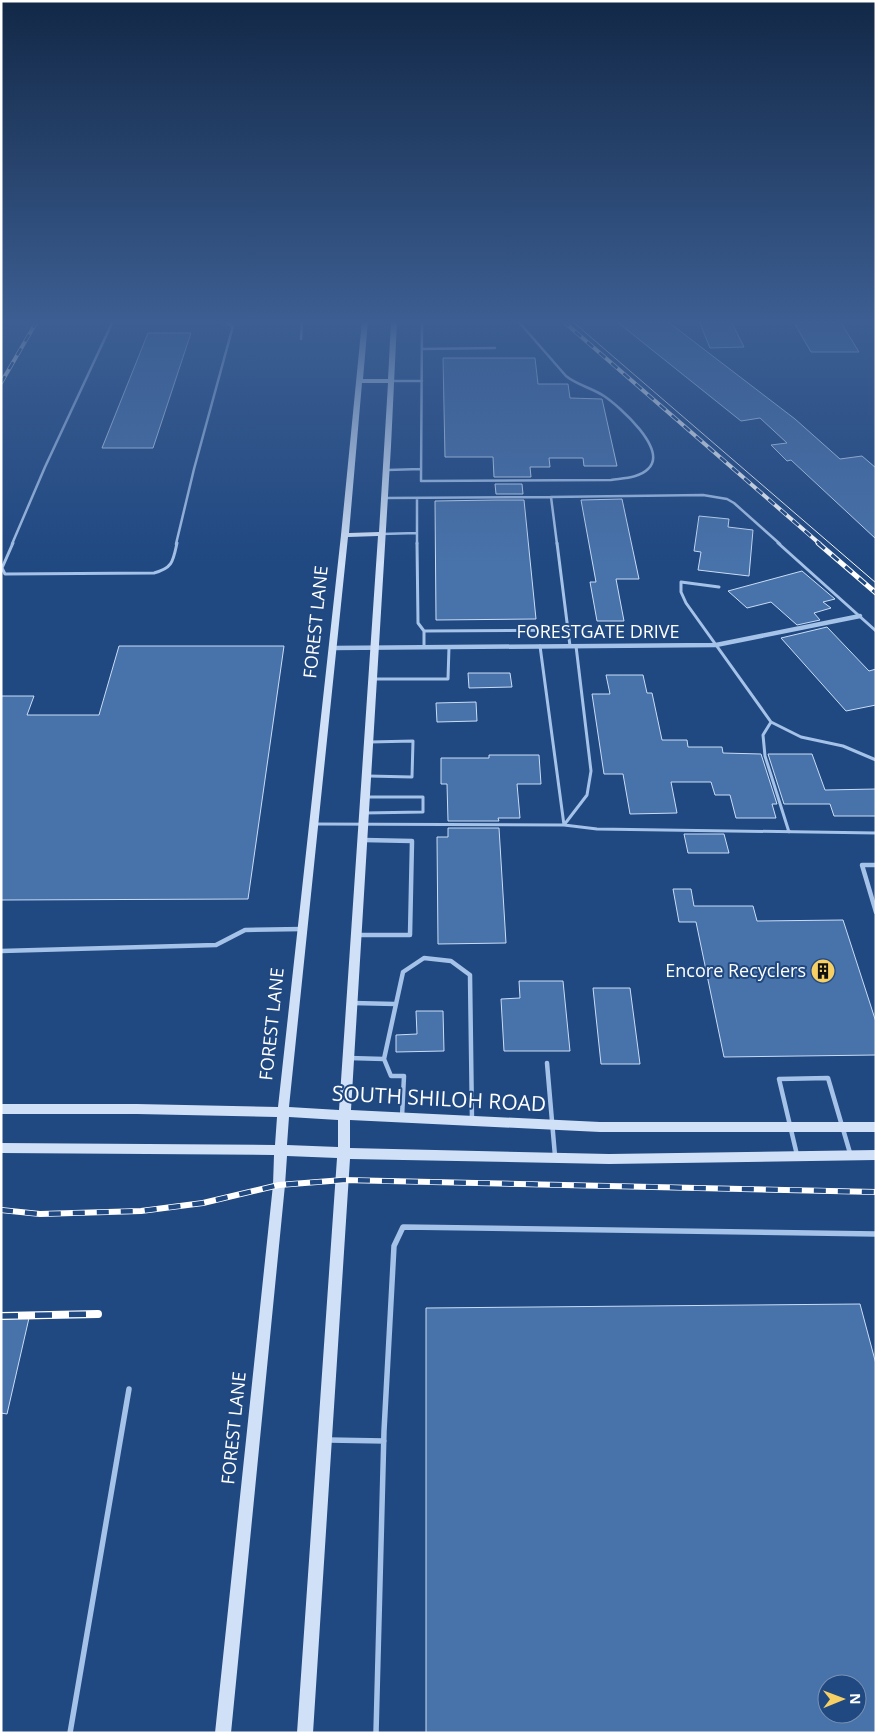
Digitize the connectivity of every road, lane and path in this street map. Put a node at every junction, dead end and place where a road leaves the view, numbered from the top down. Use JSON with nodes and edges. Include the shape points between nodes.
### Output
{"nodes":[{"id":1,"x":76,"y":402,"type":"edge"},
{"id":2,"x":212,"y":402,"type":"edge"},
{"id":3,"x":358,"y":402,"type":"edge"},
{"id":4,"x":390,"y":402,"type":"edge"},
{"id":5,"x":422,"y":402,"type":"edge"},
{"id":6,"x":613,"y":402,"type":"edge"},
{"id":7,"x":421,"y":469,"type":"junction"},
{"id":8,"x":387,"y":470,"type":"junction"},
{"id":9,"x":551,"y":497,"type":"junction"},
{"id":10,"x":384,"y":498,"type":"junction"},
{"id":11,"x":417,"y":498,"type":"junction"},
{"id":12,"x":416,"y":533,"type":"junction"},
{"id":13,"x":345,"y":534,"type":"junction"},
{"id":14,"x":381,"y":534,"type":"junction"},
{"id":15,"x":719,"y":587,"type":"dead end"},
{"id":16,"x":860,"y":616,"type":"junction"},
{"id":17,"x":570,"y":630,"type":"junction"},
{"id":18,"x":424,"y":631,"type":"junction"},
{"id":19,"x":876,"y":631,"type":"edge"},
{"id":20,"x":716,"y":645,"type":"junction"},
{"id":21,"x":540,"y":646,"type":"junction"},
{"id":22,"x":570,"y":646,"type":"junction"},
{"id":23,"x":576,"y":646,"type":"junction"},
{"id":24,"x":375,"y":647,"type":"junction"},
{"id":25,"x":424,"y":647,"type":"junction"},
{"id":26,"x":449,"y":647,"type":"junction"},
{"id":27,"x":333,"y":648,"type":"junction"},
{"id":28,"x":372,"y":679,"type":"junction"},
{"id":29,"x":771,"y":722,"type":"junction"},
{"id":30,"x":368,"y":742,"type":"junction"},
{"id":31,"x":876,"y":760,"type":"edge"},
{"id":32,"x":366,"y":776,"type":"junction"},
{"id":33,"x":364,"y":797,"type":"junction"},
{"id":34,"x":363,"y":813,"type":"junction"},
{"id":35,"x":314,"y":824,"type":"junction"},
{"id":36,"x":362,"y":824,"type":"junction"},
{"id":37,"x":564,"y":825,"type":"junction"},
{"id":38,"x":789,"y":832,"type":"junction"},
{"id":39,"x":876,"y":833,"type":"edge"},
{"id":40,"x":361,"y":840,"type":"junction"},
{"id":41,"x":876,"y":865,"type":"edge"},
{"id":42,"x":876,"y":912,"type":"edge"},
{"id":43,"x":303,"y":929,"type":"junction"},
{"id":44,"x":355,"y":935,"type":"junction"},
{"id":45,"x":1,"y":951,"type":"edge"},
{"id":46,"x":351,"y":1003,"type":"junction"},
{"id":47,"x":395,"y":1004,"type":"junction"},
{"id":48,"x":347,"y":1058,"type":"junction"},
{"id":49,"x":384,"y":1058,"type":"junction"},
{"id":50,"x":547,"y":1063,"type":"dead end"},
{"id":51,"x":1,"y":1109,"type":"edge"},
{"id":52,"x":283,"y":1112,"type":"junction"},
{"id":53,"x":344,"y":1114,"type":"junction"},
{"id":54,"x":402,"y":1117,"type":"junction"},
{"id":55,"x":472,"y":1120,"type":"junction"},
{"id":56,"x":552,"y":1124,"type":"junction"},
{"id":57,"x":790,"y":1127,"type":"junction"},
{"id":58,"x":842,"y":1127,"type":"junction"},
{"id":59,"x":876,"y":1127,"type":"edge"},
{"id":60,"x":1,"y":1148,"type":"edge"},
{"id":61,"x":280,"y":1150,"type":"junction"},
{"id":62,"x":343,"y":1154,"type":"junction"},
{"id":63,"x":850,"y":1155,"type":"junction"},
{"id":64,"x":876,"y":1155,"type":"edge"},
{"id":65,"x":797,"y":1156,"type":"junction"},
{"id":66,"x":555,"y":1158,"type":"junction"},
{"id":67,"x":876,"y":1234,"type":"edge"},
{"id":68,"x":129,"y":1389,"type":"dead end"},
{"id":69,"x":325,"y":1440,"type":"junction"},
{"id":70,"x":384,"y":1440,"type":"junction"},
{"id":71,"x":70,"y":1733,"type":"edge"},
{"id":72,"x":223,"y":1733,"type":"edge"},
{"id":73,"x":305,"y":1733,"type":"edge"},
{"id":74,"x":376,"y":1733,"type":"edge"}],
"edges":[{"from":1,"to":2,"type":"lane","via":[[2,568],[6,574],[154,573],[165,570],[172,563]]},
{"from":3,"to":13,"type":"main road","name":"FOREST LANE"},
{"from":4,"to":8,"type":"main road"},
{"from":5,"to":7,"type":"lane"},
{"from":6,"to":7,"type":"lane","via":[[638,428],[654,459],[651,466],[628,478],[421,481]]},
{"from":7,"to":8,"type":"lane"},
{"from":8,"to":10,"type":"main road"},
{"from":9,"to":11,"type":"lane"},
{"from":9,"to":16,"type":"lane","via":[[704,495],[734,502]]},
{"from":9,"to":17,"type":"lane"},
{"from":10,"to":11,"type":"lane"},
{"from":10,"to":14,"type":"main road"},
{"from":11,"to":12,"type":"lane"},
{"from":12,"to":14,"type":"lane"},
{"from":12,"to":18,"type":"lane","via":[[418,623]]},
{"from":13,"to":14,"type":"main road"},
{"from":13,"to":27,"type":"main road","name":"FOREST LANE"},
{"from":14,"to":24,"type":"main road"},
{"from":15,"to":20,"type":"lane","via":[[681,582],[686,603]]},
{"from":16,"to":19,"type":"lane"},
{"from":16,"to":20,"type":"street","name":"FORESTGATE DRIVE"},
{"from":17,"to":18,"type":"lane"},
{"from":17,"to":22,"type":"lane"},
{"from":18,"to":25,"type":"lane"},
{"from":20,"to":23,"type":"street","name":"FORESTGATE DRIVE"},
{"from":20,"to":29,"type":"lane"},
{"from":21,"to":22,"type":"street","name":"FORESTGATE DRIVE"},
{"from":21,"to":26,"type":"street","name":"FORESTGATE DRIVE"},
{"from":21,"to":37,"type":"lane"},
{"from":22,"to":23,"type":"street","name":"FORESTGATE DRIVE"},
{"from":23,"to":37,"type":"lane","via":[[592,771],[587,795]]},
{"from":24,"to":25,"type":"street","name":"FORESTGATE DRIVE"},
{"from":24,"to":27,"type":"street","name":"FORESTGATE DRIVE"},
{"from":24,"to":28,"type":"main road"},
{"from":25,"to":26,"type":"street","name":"FORESTGATE DRIVE"},
{"from":26,"to":28,"type":"lane","via":[[448,679]]},
{"from":27,"to":35,"type":"main road","name":"FOREST LANE"},
{"from":28,"to":30,"type":"main road"},
{"from":29,"to":31,"type":"lane","via":[[801,737],[843,746]]},
{"from":29,"to":38,"type":"lane","via":[[763,735],[765,756]]},
{"from":30,"to":32,"type":"main road"},
{"from":30,"to":32,"type":"lane","via":[[413,741],[412,776]]},
{"from":32,"to":33,"type":"main road"},
{"from":33,"to":34,"type":"main road"},
{"from":33,"to":34,"type":"lane","via":[[423,797],[423,812]]},
{"from":34,"to":36,"type":"main road"},
{"from":35,"to":36,"type":"lane"},
{"from":35,"to":43,"type":"main road","name":"FOREST LANE"},
{"from":36,"to":37,"type":"lane"},
{"from":36,"to":40,"type":"main road"},
{"from":37,"to":38,"type":"lane","via":[[597,829]]},
{"from":38,"to":39,"type":"lane"},
{"from":40,"to":44,"type":"main road"},
{"from":40,"to":44,"type":"lane","via":[[412,841],[410,936]]},
{"from":41,"to":42,"type":"lane","via":[[862,865]]},
{"from":43,"to":45,"type":"lane","via":[[245,930],[216,945]]},
{"from":43,"to":52,"type":"main road","name":"FOREST LANE"},
{"from":44,"to":46,"type":"main road"},
{"from":46,"to":47,"type":"lane"},
{"from":46,"to":48,"type":"main road"},
{"from":47,"to":49,"type":"lane"},
{"from":47,"to":55,"type":"lane","via":[[403,972],[424,958],[452,961],[470,975]]},
{"from":48,"to":49,"type":"lane"},
{"from":48,"to":53,"type":"main road"},
{"from":49,"to":54,"type":"lane","via":[[392,1076],[404,1076]]},
{"from":50,"to":56,"type":"lane"},
{"from":51,"to":52,"type":"main road","name":"SOUTH SHILOH ROAD"},
{"from":52,"to":53,"type":"main road","name":"SOUTH SHILOH ROAD"},
{"from":52,"to":61,"type":"main road","name":"FOREST LANE"},
{"from":53,"to":54,"type":"main road","name":"SOUTH SHILOH ROAD"},
{"from":53,"to":62,"type":"main road"},
{"from":54,"to":55,"type":"main road","name":"SOUTH SHILOH ROAD"},
{"from":55,"to":56,"type":"main road","name":"SOUTH SHILOH ROAD"},
{"from":56,"to":57,"type":"main road","name":"SOUTH SHILOH ROAD"},
{"from":56,"to":66,"type":"lane"},
{"from":57,"to":58,"type":"main road","name":"SOUTH SHILOH ROAD"},
{"from":57,"to":58,"type":"lane","via":[[779,1079],[828,1078]]},
{"from":57,"to":65,"type":"lane"},
{"from":58,"to":59,"type":"main road","name":"SOUTH SHILOH ROAD"},
{"from":58,"to":63,"type":"lane"},
{"from":60,"to":61,"type":"main road"},
{"from":61,"to":62,"type":"main road"},
{"from":61,"to":72,"type":"main road","name":"FOREST LANE"},
{"from":62,"to":66,"type":"main road"},
{"from":62,"to":69,"type":"main road"},
{"from":63,"to":64,"type":"main road"},
{"from":63,"to":65,"type":"main road"},
{"from":65,"to":66,"type":"main road"},
{"from":67,"to":70,"type":"lane","via":[[403,1227],[394,1246]]},
{"from":68,"to":71,"type":"lane"},
{"from":69,"to":70,"type":"lane"},
{"from":69,"to":73,"type":"main road"},
{"from":70,"to":74,"type":"lane"}]}
